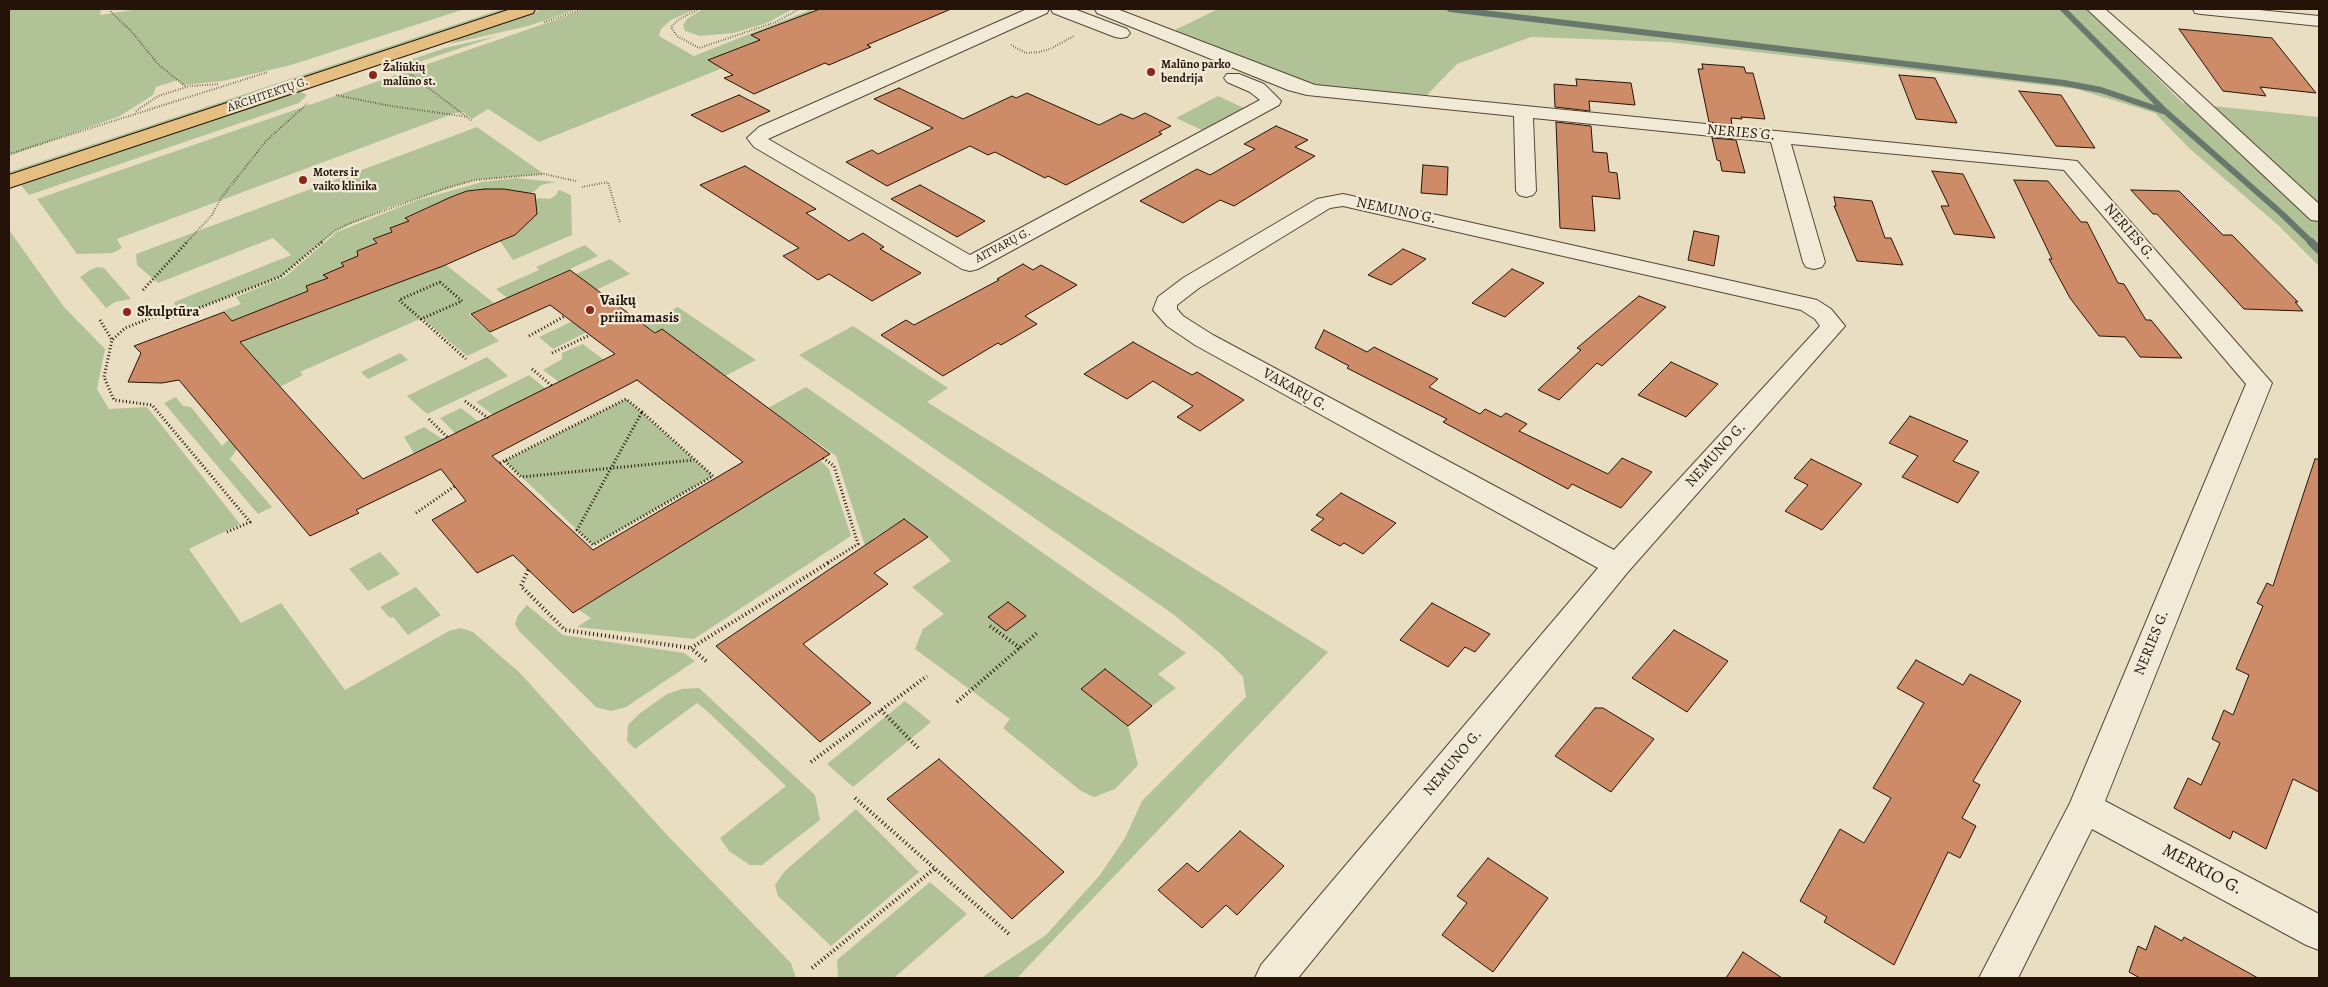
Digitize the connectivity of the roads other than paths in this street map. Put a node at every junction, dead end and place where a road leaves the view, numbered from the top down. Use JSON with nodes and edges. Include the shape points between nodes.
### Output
{"nodes":[{"id":1,"x":489,"y":9,"type":"edge"},
{"id":2,"x":527,"y":9,"type":"edge"},
{"id":3,"x":1041,"y":9,"type":"edge"},
{"id":4,"x":1059,"y":9,"type":"edge"},
{"id":5,"x":1103,"y":9,"type":"edge"},
{"id":6,"x":2095,"y":9,"type":"edge"},
{"id":7,"x":2201,"y":9,"type":"edge"},
{"id":8,"x":2319,"y":21,"type":"edge"},
{"id":9,"x":1523,"y":112,"type":"junction"},
{"id":10,"x":1778,"y":136,"type":"junction"},
{"id":11,"x":9,"y":166,"type":"edge"},
{"id":12,"x":9,"y":182,"type":"edge"},
{"id":13,"x":1526,"y":191,"type":"dead end"},
{"id":14,"x":1343,"y":200,"type":"joint"},
{"id":15,"x":2319,"y":215,"type":"edge"},
{"id":16,"x":1814,"y":262,"type":"dead end"},
{"id":17,"x":1617,"y":565,"type":"junction"},
{"id":18,"x":2085,"y":808,"type":"junction"},
{"id":19,"x":2319,"y":933,"type":"edge"},
{"id":20,"x":1274,"y":978,"type":"edge"},
{"id":21,"x":1998,"y":978,"type":"edge"}],
"edges":[{"from":1,"to":11,"type":"main road","name":"ARCHITEKTŲ G."},
{"from":2,"to":12,"type":"main road","name":"ARCHITEKTŲ G."},
{"from":3,"to":4,"type":"street","name":"AITVARŲ G.","via":[[766,131],[757,138],[761,144],[970,264],[1272,100],[1257,88]]},
{"from":5,"to":9,"type":"street","name":"NERIES G.","via":[[1314,91]]},
{"from":6,"to":15,"type":"street"},
{"from":7,"to":8,"type":"street"},
{"from":9,"to":10,"type":"street","name":"NERIES G."},
{"from":9,"to":13,"type":"street"},
{"from":10,"to":16,"type":"street"},
{"from":10,"to":18,"type":"street","name":"NERIES G.","via":[[2070,165],[2259,383]]},
{"from":14,"to":17,"type":"street","name":"VAKARŲ G.","via":[[1324,203],[1191,283],[1166,302],[1165,310],[1175,321],[1204,340]]},
{"from":14,"to":17,"type":"street","name":"NEMUNO G.","via":[[1809,305],[1833,326]]},
{"from":17,"to":20,"type":"street","name":"NEMUNO G."},
{"from":18,"to":19,"type":"street","name":"MERKIO G."},
{"from":18,"to":21,"type":"street","name":"NERIES G."}]}
